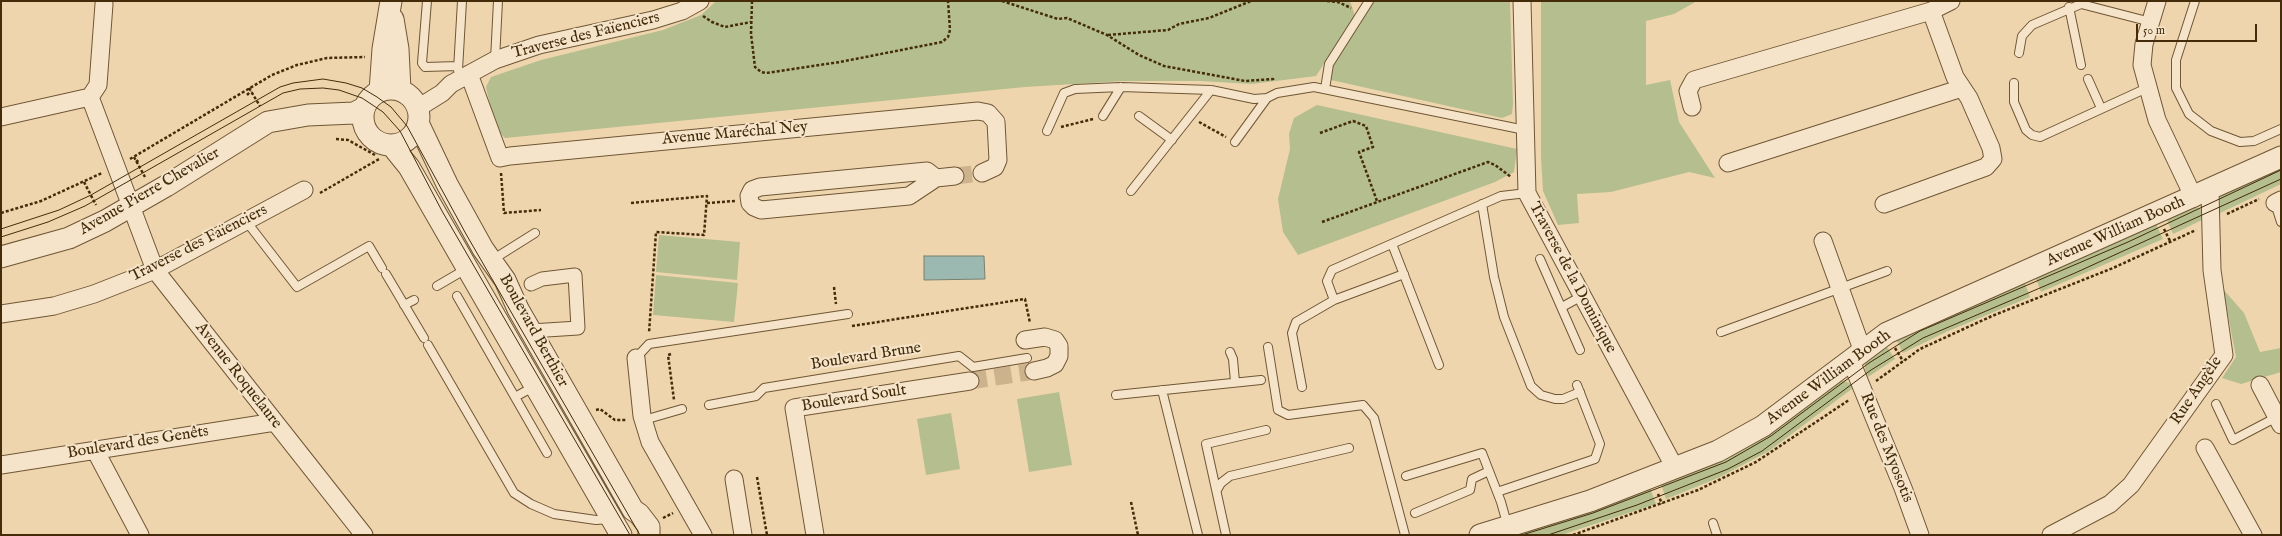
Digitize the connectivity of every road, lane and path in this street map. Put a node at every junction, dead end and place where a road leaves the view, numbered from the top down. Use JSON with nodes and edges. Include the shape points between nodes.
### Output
{"nodes":[{"id":1,"x":427,"y":1,"type":"edge"},
{"id":2,"x":462,"y":1,"type":"edge"},
{"id":3,"x":498,"y":1,"type":"edge"},
{"id":4,"x":752,"y":1,"type":"edge"},
{"id":5,"x":948,"y":1,"type":"edge"},
{"id":6,"x":1002,"y":1,"type":"edge"},
{"id":7,"x":1251,"y":1,"type":"edge"},
{"id":8,"x":1327,"y":1,"type":"edge"},
{"id":9,"x":1369,"y":1,"type":"edge"},
{"id":10,"x":1522,"y":1,"type":"edge"},
{"id":11,"x":1952,"y":1,"type":"edge"},
{"id":12,"x":2157,"y":1,"type":"edge"},
{"id":13,"x":2195,"y":1,"type":"edge"},
{"id":14,"x":391,"y":2,"type":"edge"},
{"id":15,"x":697,"y":3,"type":"edge"},
{"id":16,"x":104,"y":4,"type":"dead end"},
{"id":17,"x":2069,"y":7,"type":"junction"},
{"id":18,"x":1931,"y":11,"type":"junction"},
{"id":19,"x":1361,"y":12,"type":"junction"},
{"id":20,"x":751,"y":22,"type":"junction"},
{"id":21,"x":2151,"y":22,"type":"junction"},
{"id":22,"x":1107,"y":35,"type":"junction"},
{"id":23,"x":2019,"y":54,"type":"dead end"},
{"id":24,"x":371,"y":57,"type":"dead end"},
{"id":25,"x":495,"y":60,"type":"junction"},
{"id":26,"x":2081,"y":65,"type":"dead end"},
{"id":27,"x":459,"y":76,"type":"junction"},
{"id":28,"x":2088,"y":79,"type":"dead end"},
{"id":29,"x":2014,"y":83,"type":"dead end"},
{"id":30,"x":1121,"y":87,"type":"junction"},
{"id":31,"x":1962,"y":88,"type":"junction"},
{"id":32,"x":2147,"y":88,"type":"junction"},
{"id":33,"x":1325,"y":89,"type":"junction"},
{"id":34,"x":1211,"y":90,"type":"junction"},
{"id":35,"x":251,"y":91,"type":"dead end"},
{"id":36,"x":380,"y":91,"type":"junction"},
{"id":37,"x":1280,"y":92,"type":"junction"},
{"id":38,"x":247,"y":96,"type":"dead end"},
{"id":39,"x":90,"y":97,"type":"junction"},
{"id":40,"x":1267,"y":98,"type":"junction"},
{"id":41,"x":412,"y":105,"type":"junction"},
{"id":42,"x":1692,"y":107,"type":"dead end"},
{"id":43,"x":364,"y":108,"type":"junction"},
{"id":44,"x":2101,"y":108,"type":"junction"},
{"id":45,"x":1103,"y":116,"type":"joint"},
{"id":46,"x":1139,"y":116,"type":"dead end"},
{"id":47,"x":1,"y":117,"type":"edge"},
{"id":48,"x":1189,"y":118,"type":"junction"},
{"id":49,"x":2281,"y":129,"type":"edge"},
{"id":50,"x":1525,"y":130,"type":"junction"},
{"id":51,"x":1047,"y":131,"type":"joint"},
{"id":52,"x":1320,"y":133,"type":"dead end"},
{"id":53,"x":250,"y":134,"type":"junction"},
{"id":54,"x":369,"y":134,"type":"junction"},
{"id":55,"x":336,"y":139,"type":"dead end"},
{"id":56,"x":1172,"y":140,"type":"junction"},
{"id":57,"x":1235,"y":142,"type":"joint"},
{"id":58,"x":387,"y":152,"type":"junction"},
{"id":59,"x":134,"y":157,"type":"junction"},
{"id":60,"x":2281,"y":157,"type":"edge"},
{"id":61,"x":140,"y":159,"type":"dead end"},
{"id":62,"x":128,"y":160,"type":"dead end"},
{"id":63,"x":136,"y":162,"type":"junction"},
{"id":64,"x":1728,"y":162,"type":"dead end"},
{"id":65,"x":109,"y":170,"type":"dead end"},
{"id":66,"x":982,"y":173,"type":"tunnel mouth"},
{"id":67,"x":955,"y":176,"type":"tunnel mouth"},
{"id":68,"x":936,"y":178,"type":"junction"},
{"id":69,"x":1512,"y":178,"type":"dead end"},
{"id":70,"x":84,"y":182,"type":"junction"},
{"id":71,"x":502,"y":189,"type":"dead end"},
{"id":72,"x":304,"y":190,"type":"joint"},
{"id":73,"x":1131,"y":190,"type":"dead end"},
{"id":74,"x":154,"y":193,"type":"junction"},
{"id":75,"x":1527,"y":194,"type":"junction"},
{"id":76,"x":2202,"y":194,"type":"junction"},
{"id":77,"x":749,"y":199,"type":"junction"},
{"id":78,"x":2273,"y":200,"type":"edge"},
{"id":79,"x":1377,"y":201,"type":"junction"},
{"id":80,"x":631,"y":203,"type":"dead end"},
{"id":81,"x":707,"y":203,"type":"junction"},
{"id":82,"x":1482,"y":204,"type":"junction"},
{"id":83,"x":1884,"y":204,"type":"dead end"},
{"id":84,"x":131,"y":206,"type":"junction"},
{"id":85,"x":541,"y":210,"type":"dead end"},
{"id":86,"x":1,"y":213,"type":"edge"},
{"id":87,"x":105,"y":221,"type":"junction"},
{"id":88,"x":246,"y":222,"type":"junction"},
{"id":89,"x":1322,"y":222,"type":"dead end"},
{"id":90,"x":2281,"y":222,"type":"edge"},
{"id":91,"x":2211,"y":223,"type":"junction"},
{"id":92,"x":535,"y":233,"type":"dead end"},
{"id":93,"x":1823,"y":241,"type":"dead end"},
{"id":94,"x":1392,"y":244,"type":"junction"},
{"id":95,"x":1,"y":257,"type":"edge"},
{"id":96,"x":1540,"y":259,"type":"dead end"},
{"id":97,"x":492,"y":260,"type":"junction"},
{"id":98,"x":467,"y":268,"type":"junction"},
{"id":99,"x":155,"y":270,"type":"junction"},
{"id":100,"x":1887,"y":271,"type":"dead end"},
{"id":101,"x":1404,"y":274,"type":"junction"},
{"id":102,"x":437,"y":286,"type":"dead end"},
{"id":103,"x":520,"y":287,"type":"junction"},
{"id":104,"x":834,"y":287,"type":"dead end"},
{"id":105,"x":1840,"y":287,"type":"junction"},
{"id":106,"x":456,"y":296,"type":"dead end"},
{"id":107,"x":1582,"y":296,"type":"junction"},
{"id":108,"x":414,"y":300,"type":"dead end"},
{"id":109,"x":1334,"y":300,"type":"junction"},
{"id":110,"x":404,"y":306,"type":"junction"},
{"id":111,"x":1562,"y":307,"type":"junction"},
{"id":112,"x":1,"y":314,"type":"edge"},
{"id":113,"x":848,"y":314,"type":"dead end"},
{"id":114,"x":837,"y":315,"type":"junction"},
{"id":115,"x":851,"y":326,"type":"dead end"},
{"id":116,"x":531,"y":331,"type":"junction"},
{"id":117,"x":1722,"y":332,"type":"dead end"},
{"id":118,"x":1028,"y":333,"type":"joint"},
{"id":119,"x":649,"y":344,"type":"junction"},
{"id":120,"x":1268,"y":347,"type":"dead end"},
{"id":121,"x":1580,"y":350,"type":"dead end"},
{"id":122,"x":1230,"y":352,"type":"dead end"},
{"id":123,"x":676,"y":354,"type":"dead end"},
{"id":124,"x":1857,"y":356,"type":"junction"},
{"id":125,"x":636,"y":358,"type":"joint"},
{"id":126,"x":1030,"y":364,"type":"joint"},
{"id":127,"x":1439,"y":365,"type":"dead end"},
{"id":128,"x":1261,"y":380,"type":"dead end"},
{"id":129,"x":970,"y":381,"type":"tunnel mouth"},
{"id":130,"x":1235,"y":382,"type":"junction"},
{"id":131,"x":2260,"y":385,"type":"dead end"},
{"id":132,"x":535,"y":386,"type":"junction"},
{"id":133,"x":1302,"y":387,"type":"dead end"},
{"id":134,"x":1162,"y":390,"type":"junction"},
{"id":135,"x":1862,"y":391,"type":"junction"},
{"id":136,"x":1116,"y":395,"type":"dead end"},
{"id":137,"x":514,"y":397,"type":"junction"},
{"id":138,"x":2216,"y":404,"type":"dead end"},
{"id":139,"x":709,"y":405,"type":"dead end"},
{"id":140,"x":592,"y":410,"type":"dead end"},
{"id":141,"x":678,"y":410,"type":"joint"},
{"id":142,"x":643,"y":418,"type":"junction"},
{"id":143,"x":2279,"y":421,"type":"edge"},
{"id":144,"x":275,"y":422,"type":"junction"},
{"id":145,"x":1266,"y":430,"type":"dead end"},
{"id":146,"x":1349,"y":448,"type":"dead end"},
{"id":147,"x":2204,"y":448,"type":"dead end"},
{"id":148,"x":95,"y":450,"type":"junction"},
{"id":149,"x":547,"y":453,"type":"dead end"},
{"id":150,"x":1,"y":465,"type":"edge"},
{"id":151,"x":1675,"y":468,"type":"junction"},
{"id":152,"x":1489,"y":471,"type":"junction"},
{"id":153,"x":1406,"y":476,"type":"dead end"},
{"id":154,"x":757,"y":477,"type":"dead end"},
{"id":155,"x":734,"y":479,"type":"dead end"},
{"id":156,"x":1217,"y":490,"type":"junction"},
{"id":157,"x":1497,"y":492,"type":"junction"},
{"id":158,"x":1131,"y":502,"type":"dead end"},
{"id":159,"x":677,"y":510,"type":"dead end"},
{"id":160,"x":1415,"y":512,"type":"dead end"},
{"id":161,"x":1713,"y":523,"type":"dead end"},
{"id":162,"x":617,"y":527,"type":"edge"},
{"id":163,"x":655,"y":527,"type":"edge"},
{"id":164,"x":1508,"y":527,"type":"junction"},
{"id":165,"x":140,"y":535,"type":"edge"},
{"id":166,"x":364,"y":535,"type":"edge"},
{"id":167,"x":703,"y":535,"type":"edge"},
{"id":168,"x":743,"y":535,"type":"edge"},
{"id":169,"x":767,"y":535,"type":"edge"},
{"id":170,"x":815,"y":535,"type":"edge"},
{"id":171,"x":1138,"y":535,"type":"edge"},
{"id":172,"x":1198,"y":535,"type":"edge"},
{"id":173,"x":1226,"y":535,"type":"edge"},
{"id":174,"x":1404,"y":535,"type":"edge"},
{"id":175,"x":1482,"y":535,"type":"edge"},
{"id":176,"x":1573,"y":535,"type":"edge"},
{"id":177,"x":1717,"y":535,"type":"edge"},
{"id":178,"x":1920,"y":535,"type":"edge"},
{"id":179,"x":2051,"y":535,"type":"edge"},
{"id":180,"x":2254,"y":535,"type":"edge"}],
"edges":[{"from":1,"to":27,"type":"lane","via":[[422,63],[425,67]]},
{"from":2,"to":27,"type":"lane"},
{"from":3,"to":25,"type":"lane"},
{"from":4,"to":20,"type":"path"},
{"from":5,"to":20,"type":"path","via":[[950,30],[948,37],[942,42],[783,72],[761,72],[755,67]]},
{"from":6,"to":22,"type":"path","via":[[1058,19],[1067,18]]},
{"from":7,"to":22,"type":"path","via":[[1209,18],[1180,24],[1168,30]]},
{"from":8,"to":19,"type":"path","via":[[1338,2]]},
{"from":9,"to":19,"type":"lane"},
{"from":10,"to":50,"type":"street","name":"Traverse de la Dominique"},
{"from":11,"to":18,"type":"street"},
{"from":12,"to":21,"type":"street"},
{"from":13,"to":49,"type":"lane","via":[[2176,60],[2176,88],[2189,114],[2211,131],[2240,142],[2254,141]]},
{"from":14,"to":36,"type":"street","via":[[383,49]]},
{"from":14,"to":41,"type":"street","via":[[398,49]]},
{"from":15,"to":20,"type":"path","via":[[706,18],[725,26]]},
{"from":15,"to":25,"type":"street","name":"Traverse des Faïenciers","via":[[653,20],[539,45]]},
{"from":16,"to":39,"type":"street","via":[[98,85]]},
{"from":17,"to":21,"type":"lane","via":[[2081,4]]},
{"from":17,"to":23,"type":"lane","via":[[2025,31]]},
{"from":17,"to":26,"type":"lane"},
{"from":18,"to":31,"type":"street","via":[[1955,77]]},
{"from":18,"to":42,"type":"street","via":[[1694,80],[1688,91]]},
{"from":19,"to":33,"type":"lane","via":[[1329,64]]},
{"from":21,"to":32,"type":"street","via":[[2144,44],[2142,65]]},
{"from":22,"to":37,"type":"path","via":[[1164,66],[1245,81],[1273,78]]},
{"from":24,"to":59,"type":"path","via":[[327,58],[297,64],[272,75]]},
{"from":25,"to":27,"type":"street","name":"Traverse des Faïenciers"},
{"from":27,"to":41,"type":"street","name":"Traverse des Faïenciers","via":[[442,93]]},
{"from":27,"to":66,"type":"street","name":"Avenue Maréchal Ney","via":[[500,158],[978,111],[988,113],[996,122],[998,160],[995,167]]},
{"from":28,"to":44,"type":"lane"},
{"from":29,"to":44,"type":"lane","via":[[2014,102],[2026,130],[2032,135],[2040,137]]},
{"from":30,"to":34,"type":"lane"},
{"from":30,"to":45,"type":"lane"},
{"from":30,"to":51,"type":"lane","via":[[1075,89],[1064,93]]},
{"from":31,"to":64,"type":"street"},
{"from":31,"to":83,"type":"street","via":[[1970,98],[1991,148],[1993,159],[1986,167]]},
{"from":32,"to":44,"type":"lane"},
{"from":32,"to":76,"type":"street","via":[[2157,120]]},
{"from":33,"to":37,"type":"lane","via":[[1314,87]]},
{"from":33,"to":50,"type":"lane"},
{"from":34,"to":40,"type":"lane","via":[[1254,99]]},
{"from":34,"to":48,"type":"lane"},
{"from":35,"to":38,"type":"path"},
{"from":36,"to":41,"type":"street","via":[[390,89]]},
{"from":36,"to":43,"type":"street"},
{"from":37,"to":40,"type":"lane"},
{"from":39,"to":47,"type":"street"},
{"from":39,"to":84,"type":"street","name":"Avenue Roquelaure"},
{"from":40,"to":57,"type":"lane"},
{"from":41,"to":58,"type":"street","via":[[409,139]]},
{"from":41,"to":97,"type":"street","name":"Boulevard Berthier","via":[[447,184]]},
{"from":43,"to":53,"type":"street","name":"Avenue Pierre Chevalier","via":[[354,113],[289,117],[268,122]]},
{"from":43,"to":54,"type":"street","via":[[363,117]]},
{"from":45,"to":51,"type":"path"},
{"from":46,"to":56,"type":"lane"},
{"from":48,"to":56,"type":"lane"},
{"from":48,"to":57,"type":"path"},
{"from":50,"to":75,"type":"street","name":"Traverse de la Dominique"},
{"from":52,"to":79,"type":"path","via":[[1353,121],[1366,126],[1373,147],[1359,152]]},
{"from":53,"to":54,"type":"street","name":"Avenue Pierre Chevalier","via":[[336,128],[354,129]]},
{"from":53,"to":74,"type":"street","name":"Avenue Pierre Chevalier"},
{"from":54,"to":58,"type":"street","via":[[383,144]]},
{"from":55,"to":58,"type":"path"},
{"from":56,"to":73,"type":"lane"},
{"from":58,"to":72,"type":"path","via":[[309,199]]},
{"from":58,"to":98,"type":"street","name":"Boulevard Berthier","via":[[409,167]]},
{"from":59,"to":62,"type":"path"},
{"from":59,"to":63,"type":"path"},
{"from":60,"to":76,"type":"street","name":"Avenue William Booth"},
{"from":61,"to":63,"type":"path"},
{"from":63,"to":74,"type":"path"},
{"from":65,"to":70,"type":"path"},
{"from":67,"to":68,"type":"street"},
{"from":68,"to":77,"type":"street","via":[[926,171],[760,187],[752,190]]},
{"from":68,"to":77,"type":"street","via":[[909,196],[761,210],[754,208]]},
{"from":69,"to":79,"type":"path","via":[[1488,162]]},
{"from":70,"to":86,"type":"path","via":[[41,201]]},
{"from":70,"to":87,"type":"path"},
{"from":71,"to":85,"type":"path","via":[[504,213]]},
{"from":72,"to":88,"type":"street","name":"Traverse des Faïenciers"},
{"from":74,"to":84,"type":"street","name":"Avenue Pierre Chevalier"},
{"from":75,"to":82,"type":"lane","via":[[1501,196]]},
{"from":75,"to":107,"type":"street","name":"Traverse de la Dominique"},
{"from":76,"to":91,"type":"street","name":"Rue Angèle"},
{"from":76,"to":124,"type":"street","name":"Avenue William Booth","via":[[1887,334]]},
{"from":77,"to":81,"type":"path"},
{"from":78,"to":90,"type":"lane"},
{"from":78,"to":91,"type":"path"},
{"from":79,"to":89,"type":"path"},
{"from":80,"to":81,"type":"path","via":[[707,196]]},
{"from":81,"to":119,"type":"path","via":[[704,236],[656,232]]},
{"from":82,"to":94,"type":"lane"},
{"from":82,"to":157,"type":"lane","via":[[1494,277],[1504,316],[1530,386],[1541,395],[1554,399],[1563,399],[1579,388],[1600,444],[1595,460]]},
{"from":84,"to":87,"type":"street","name":"Avenue Pierre Chevalier"},
{"from":84,"to":99,"type":"street","name":"Avenue Roquelaure"},
{"from":87,"to":95,"type":"street","name":"Avenue Pierre Chevalier","via":[[69,238]]},
{"from":88,"to":99,"type":"street","name":"Traverse des Faïenciers"},
{"from":88,"to":110,"type":"lane","via":[[297,287],[369,246]]},
{"from":91,"to":135,"type":"path","via":[[2113,268],[1992,316],[1920,349]]},
{"from":91,"to":179,"type":"street","name":"Rue Angèle","via":[[2212,270],[2224,355],[2131,485],[2110,504]]},
{"from":92,"to":97,"type":"lane"},
{"from":93,"to":105,"type":"street","name":"Rue des Myosotis"},
{"from":94,"to":101,"type":"lane"},
{"from":94,"to":109,"type":"lane","via":[[1332,270],[1327,281]]},
{"from":96,"to":111,"type":"lane"},
{"from":97,"to":103,"type":"street","name":"Boulevard Berthier"},
{"from":98,"to":102,"type":"lane"},
{"from":98,"to":132,"type":"street","name":"Boulevard Berthier"},
{"from":99,"to":112,"type":"street","name":"Traverse des Faïenciers","via":[[94,294],[54,306]]},
{"from":99,"to":144,"type":"street","name":"Avenue Roquelaure"},
{"from":100,"to":105,"type":"lane"},
{"from":101,"to":109,"type":"lane"},
{"from":101,"to":127,"type":"lane"},
{"from":103,"to":116,"type":"street","name":"Boulevard Berthier"},
{"from":103,"to":116,"type":"street","via":[[542,279],[575,275],[578,328]]},
{"from":104,"to":114,"type":"path"},
{"from":105,"to":117,"type":"lane"},
{"from":105,"to":124,"type":"street","name":"Rue des Myosotis"},
{"from":106,"to":137,"type":"lane"},
{"from":107,"to":111,"type":"lane"},
{"from":107,"to":151,"type":"street","name":"Traverse de la Dominique"},
{"from":108,"to":110,"type":"lane"},
{"from":109,"to":133,"type":"lane","via":[[1296,322],[1292,333]]},
{"from":110,"to":162,"type":"lane","via":[[514,493],[554,514],[596,520]]},
{"from":111,"to":121,"type":"lane"},
{"from":113,"to":114,"type":"lane"},
{"from":114,"to":119,"type":"lane"},
{"from":115,"to":118,"type":"path","via":[[1025,299]]},
{"from":116,"to":163,"type":"street","name":"Boulevard Berthier","via":[[633,510],[649,526]]},
{"from":118,"to":126,"type":"street","via":[[1055,340],[1059,346],[1059,356],[1055,364],[1048,368]]},
{"from":119,"to":125,"type":"lane"},
{"from":120,"to":174,"type":"lane","via":[[1278,410],[1288,415],[1363,405],[1374,418]]},
{"from":122,"to":130,"type":"lane"},
{"from":123,"to":141,"type":"path","via":[[668,355]]},
{"from":124,"to":135,"type":"street","name":"Rue des Myosotis"},
{"from":124,"to":151,"type":"street","name":"Avenue William Booth","via":[[1763,426],[1718,451]]},
{"from":125,"to":142,"type":"street"},
{"from":126,"to":139,"type":"lane","name":"Boulevard Brune","via":[[973,367],[959,356],[764,388],[756,396]]},
{"from":128,"to":130,"type":"lane"},
{"from":129,"to":170,"type":"street","name":"Boulevard Soult","via":[[794,408]]},
{"from":130,"to":134,"type":"lane"},
{"from":131,"to":143,"type":"street"},
{"from":132,"to":137,"type":"lane"},
{"from":132,"to":162,"type":"street","name":"Boulevard Berthier"},
{"from":134,"to":136,"type":"lane"},
{"from":134,"to":172,"type":"lane"},
{"from":135,"to":176,"type":"path","via":[[1756,462],[1698,490]]},
{"from":135,"to":178,"type":"street","name":"Rue des Myosotis"},
{"from":137,"to":149,"type":"lane"},
{"from":138,"to":143,"type":"lane","via":[[2233,440]]},
{"from":140,"to":142,"type":"path","via":[[600,409],[615,420],[621,421]]},
{"from":141,"to":142,"type":"lane"},
{"from":142,"to":167,"type":"street","via":[[650,442]]},
{"from":144,"to":148,"type":"street","name":"Boulevard des Genêts"},
{"from":144,"to":166,"type":"street","name":"Avenue Roquelaure"},
{"from":145,"to":156,"type":"lane","via":[[1206,444]]},
{"from":146,"to":156,"type":"lane","via":[[1230,476]]},
{"from":147,"to":180,"type":"street"},
{"from":148,"to":150,"type":"street","name":"Boulevard des Genêts"},
{"from":148,"to":165,"type":"street"},
{"from":151,"to":164,"type":"street","name":"Avenue William Booth","via":[[1590,501]]},
{"from":152,"to":153,"type":"lane","via":[[1482,453]]},
{"from":152,"to":157,"type":"lane"},
{"from":152,"to":160,"type":"lane","via":[[1472,479],[1470,490]]},
{"from":154,"to":169,"type":"path"},
{"from":155,"to":168,"type":"street"},
{"from":156,"to":173,"type":"lane"},
{"from":157,"to":164,"type":"lane"},
{"from":158,"to":171,"type":"path"},
{"from":159,"to":163,"type":"path"},
{"from":161,"to":177,"type":"lane"},
{"from":164,"to":175,"type":"street","name":"Avenue William Booth"}]}
